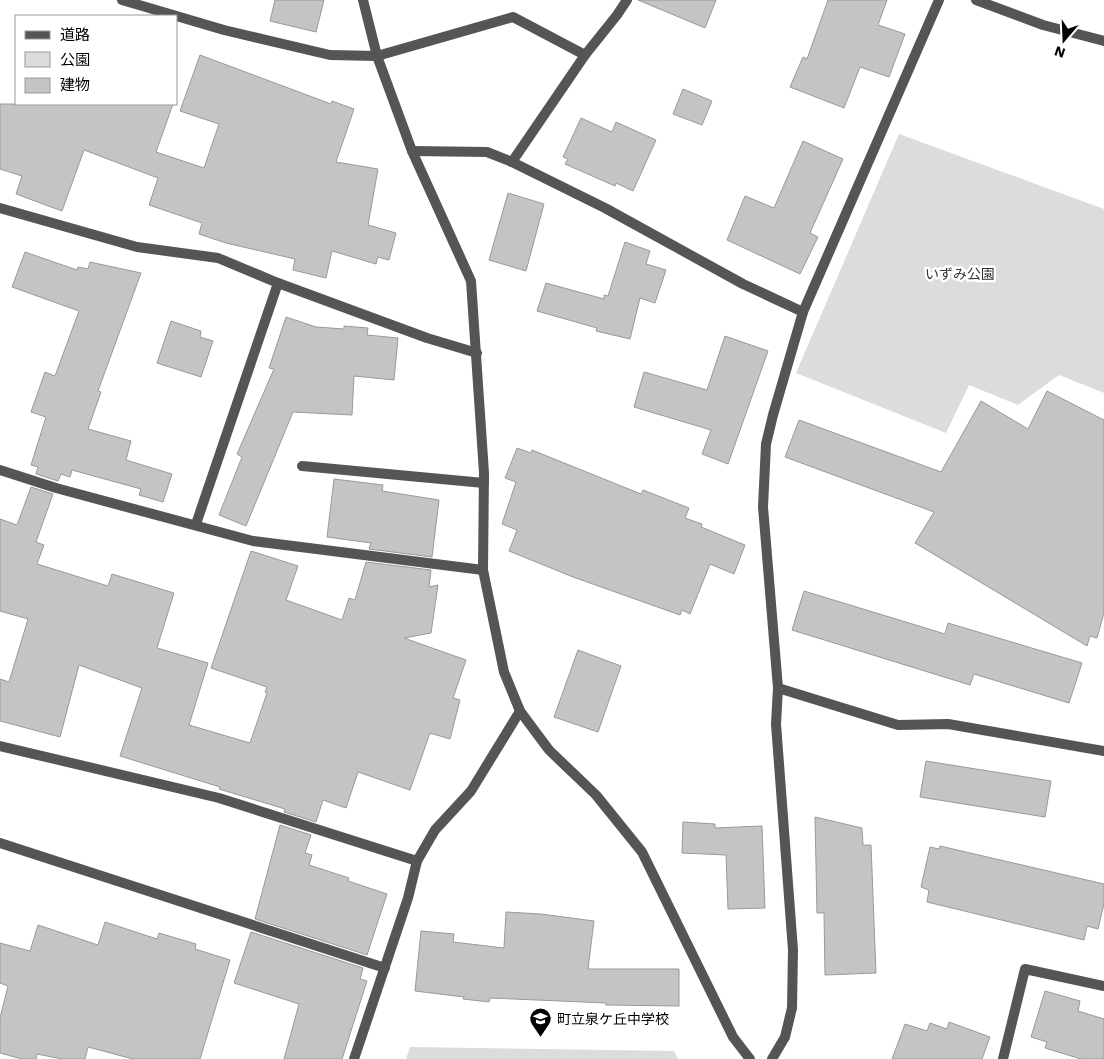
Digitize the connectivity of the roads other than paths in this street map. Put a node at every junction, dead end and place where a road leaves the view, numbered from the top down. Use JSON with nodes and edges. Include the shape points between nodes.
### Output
{"nodes":[{"id":1,"x":122,"y":0,"type":"edge"},
{"id":2,"x":363,"y":0,"type":"edge"},
{"id":3,"x":626,"y":0,"type":"edge"},
{"id":4,"x":939,"y":0,"type":"edge"},
{"id":5,"x":976,"y":0,"type":"edge"},
{"id":6,"x":173,"y":15,"type":"edge"},
{"id":7,"x":178,"y":16,"type":"edge"},
{"id":8,"x":1104,"y":41,"type":"edge"},
{"id":9,"x":585,"y":55,"type":"junction"},
{"id":10,"x":378,"y":56,"type":"junction"},
{"id":11,"x":412,"y":151,"type":"junction"},
{"id":12,"x":512,"y":162,"type":"junction"},
{"id":13,"x":0,"y":208,"type":"edge"},
{"id":14,"x":278,"y":283,"type":"junction"},
{"id":15,"x":803,"y":312,"type":"junction"},
{"id":16,"x":477,"y":353,"type":"junction"},
{"id":17,"x":302,"y":466,"type":"dead end"},
{"id":18,"x":0,"y":470,"type":"edge"},
{"id":19,"x":484,"y":483,"type":"junction"},
{"id":20,"x":196,"y":524,"type":"junction"},
{"id":21,"x":483,"y":570,"type":"junction"},
{"id":22,"x":778,"y":688,"type":"junction"},
{"id":23,"x":520,"y":711,"type":"junction"},
{"id":24,"x":0,"y":746,"type":"edge"},
{"id":25,"x":1104,"y":751,"type":"edge"},
{"id":26,"x":0,"y":843,"type":"edge"},
{"id":27,"x":417,"y":861,"type":"junction"},
{"id":28,"x":385,"y":968,"type":"junction"},
{"id":29,"x":1104,"y":986,"type":"edge"},
{"id":30,"x":354,"y":1059,"type":"edge"},
{"id":31,"x":750,"y":1059,"type":"edge"},
{"id":32,"x":772,"y":1059,"type":"edge"},
{"id":33,"x":1003,"y":1059,"type":"edge"}],
"edges":[{"from":1,"to":6,"type":"street"},
{"from":2,"to":10,"type":"street"},
{"from":3,"to":9,"type":"street"},
{"from":4,"to":15,"type":"street"},
{"from":5,"to":8,"type":"street"},
{"from":7,"to":10,"type":"street","via":[[330,55]]},
{"from":9,"to":10,"type":"street","via":[[513,17]]},
{"from":9,"to":12,"type":"street"},
{"from":10,"to":11,"type":"street"},
{"from":11,"to":12,"type":"street","via":[[487,152]]},
{"from":11,"to":16,"type":"street","via":[[471,281]]},
{"from":12,"to":15,"type":"street","via":[[605,208],[743,284]]},
{"from":13,"to":14,"type":"street","via":[[137,247],[218,258]]},
{"from":14,"to":16,"type":"street"},
{"from":14,"to":20,"type":"street"},
{"from":15,"to":22,"type":"street","via":[[773,415],[763,474]]},
{"from":16,"to":19,"type":"street"},
{"from":17,"to":19,"type":"street"},
{"from":18,"to":20,"type":"street"},
{"from":19,"to":21,"type":"street"},
{"from":20,"to":21,"type":"street","via":[[253,541]]},
{"from":21,"to":23,"type":"street","via":[[504,672]]},
{"from":22,"to":25,"type":"street","via":[[898,725],[948,724]]},
{"from":22,"to":32,"type":"street","via":[[776,724],[793,950],[792,1008],[785,1036]]},
{"from":23,"to":27,"type":"street","via":[[471,791],[435,830]]},
{"from":23,"to":31,"type":"street","via":[[549,750],[596,795],[642,852],[733,1037]]},
{"from":24,"to":27,"type":"street","via":[[219,798]]},
{"from":26,"to":28,"type":"street"},
{"from":27,"to":28,"type":"street"},
{"from":28,"to":30,"type":"street"},
{"from":29,"to":33,"type":"street","via":[[1025,969]]}]}
